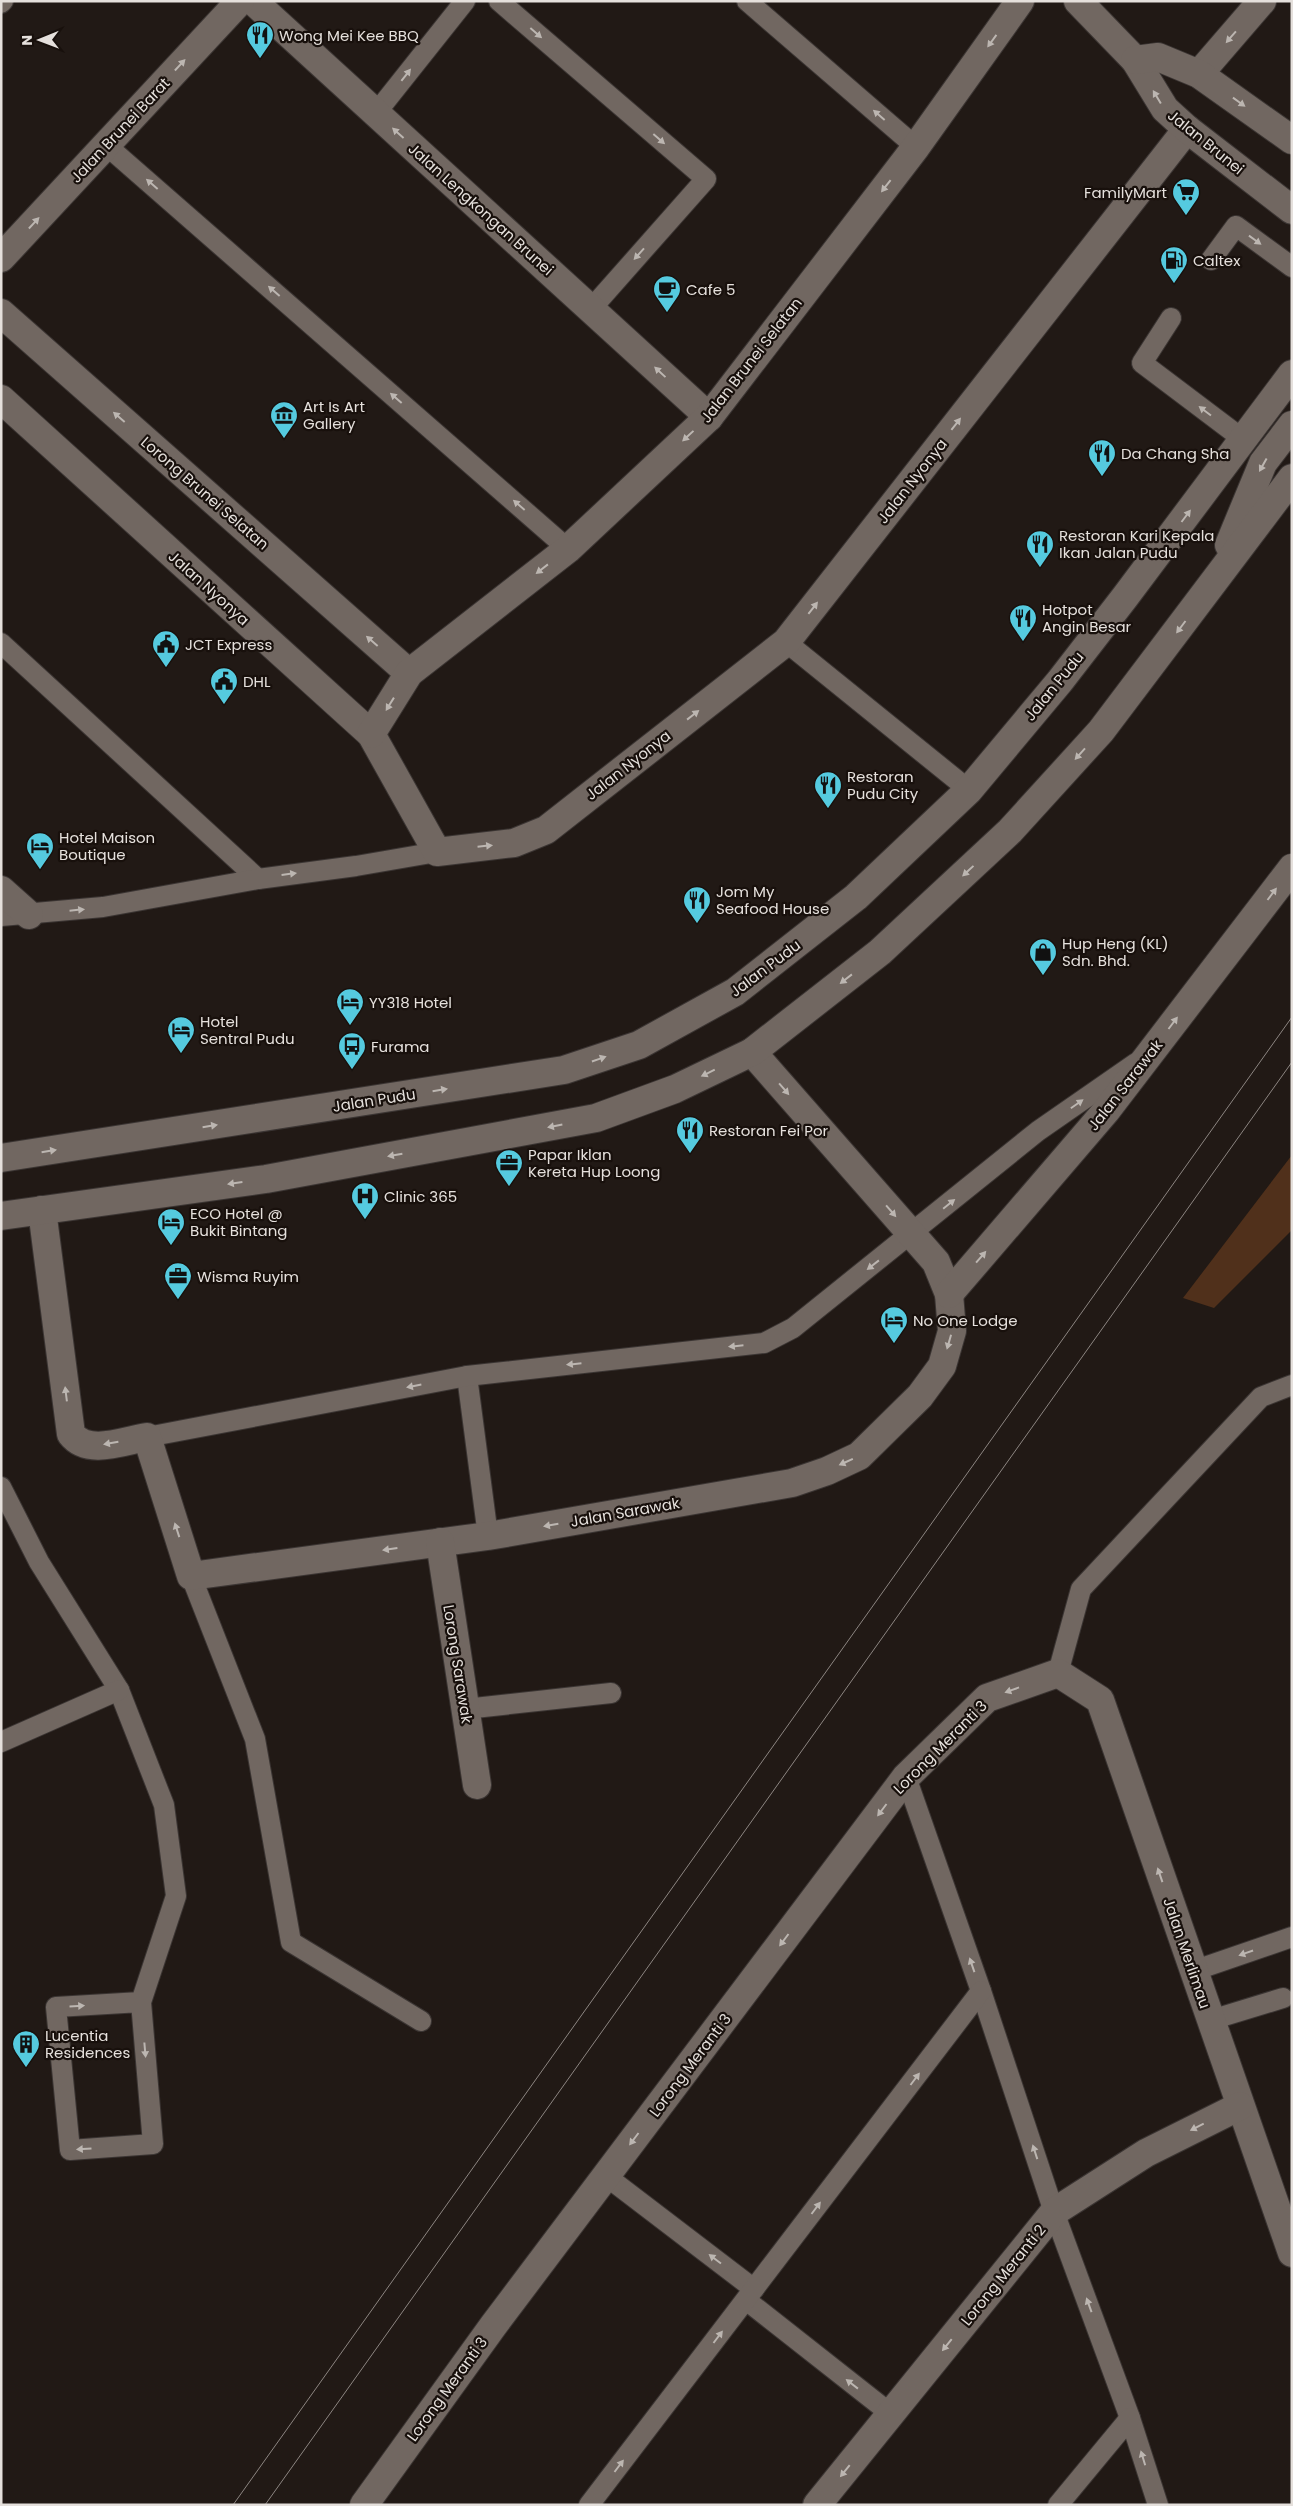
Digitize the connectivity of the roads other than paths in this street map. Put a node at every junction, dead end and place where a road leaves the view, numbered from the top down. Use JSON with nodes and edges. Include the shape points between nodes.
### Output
{"nodes":[{"id":1,"x":240,"y":1,"type":"edge"},
{"id":2,"x":253,"y":1,"type":"edge"},
{"id":3,"x":465,"y":1,"type":"edge"},
{"id":4,"x":499,"y":1,"type":"edge"},
{"id":5,"x":747,"y":1,"type":"edge"},
{"id":6,"x":1020,"y":1,"type":"edge"},
{"id":7,"x":1078,"y":1,"type":"edge"},
{"id":8,"x":1262,"y":1,"type":"edge"},
{"id":9,"x":1135,"y":60,"type":"junction"},
{"id":10,"x":1199,"y":74,"type":"junction"},
{"id":11,"x":376,"y":113,"type":"junction"},
{"id":12,"x":1187,"y":129,"type":"junction"},
{"id":13,"x":1292,"y":140,"type":"edge"},
{"id":14,"x":106,"y":145,"type":"junction"},
{"id":15,"x":916,"y":147,"type":"junction"},
{"id":16,"x":1292,"y":210,"type":"edge"},
{"id":17,"x":1,"y":258,"type":"edge"},
{"id":18,"x":1211,"y":260,"type":"dead end"},
{"id":19,"x":1292,"y":267,"type":"edge"},
{"id":20,"x":591,"y":309,"type":"junction"},
{"id":21,"x":1,"y":313,"type":"edge"},
{"id":22,"x":1171,"y":318,"type":"dead end"},
{"id":23,"x":1292,"y":374,"type":"edge"},
{"id":24,"x":1,"y":398,"type":"edge"},
{"id":25,"x":709,"y":417,"type":"junction"},
{"id":26,"x":1292,"y":425,"type":"edge"},
{"id":27,"x":1244,"y":440,"type":"junction"},
{"id":28,"x":1292,"y":478,"type":"edge"},
{"id":29,"x":568,"y":549,"type":"junction"},
{"id":30,"x":1210,"y":588,"type":"junction"},
{"id":31,"x":786,"y":642,"type":"junction"},
{"id":32,"x":1,"y":643,"type":"edge"},
{"id":33,"x":409,"y":673,"type":"junction"},
{"id":34,"x":371,"y":734,"type":"junction"},
{"id":35,"x":969,"y":790,"type":"junction"},
{"id":36,"x":436,"y":852,"type":"junction"},
{"id":37,"x":1292,"y":868,"type":"edge"},
{"id":38,"x":258,"y":878,"type":"junction"},
{"id":39,"x":1,"y":890,"type":"edge"},
{"id":40,"x":29,"y":915,"type":"junction"},
{"id":41,"x":1,"y":916,"type":"edge"},
{"id":42,"x":752,"y":1052,"type":"junction"},
{"id":43,"x":1151,"y":1052,"type":"junction"},
{"id":44,"x":1,"y":1158,"type":"edge"},
{"id":45,"x":42,"y":1210,"type":"junction"},
{"id":46,"x":1,"y":1216,"type":"edge"},
{"id":47,"x":911,"y":1234,"type":"junction"},
{"id":48,"x":949,"y":1294,"type":"junction"},
{"id":49,"x":467,"y":1376,"type":"junction"},
{"id":50,"x":1292,"y":1385,"type":"edge"},
{"id":51,"x":147,"y":1437,"type":"junction"},
{"id":52,"x":1,"y":1486,"type":"edge"},
{"id":53,"x":488,"y":1536,"type":"junction"},
{"id":54,"x":440,"y":1542,"type":"junction"},
{"id":55,"x":192,"y":1576,"type":"junction"},
{"id":56,"x":1058,"y":1673,"type":"junction"},
{"id":57,"x":119,"y":1690,"type":"junction"},
{"id":58,"x":611,"y":1693,"type":"dead end"},
{"id":59,"x":465,"y":1709,"type":"junction"},
{"id":60,"x":1,"y":1742,"type":"edge"},
{"id":61,"x":906,"y":1777,"type":"junction"},
{"id":62,"x":477,"y":1785,"type":"dead end"},
{"id":63,"x":1292,"y":1937,"type":"edge"},
{"id":64,"x":1194,"y":1971,"type":"junction"},
{"id":65,"x":981,"y":1992,"type":"junction"},
{"id":66,"x":1283,"y":1998,"type":"dead end"},
{"id":67,"x":140,"y":2002,"type":"junction"},
{"id":68,"x":1211,"y":2020,"type":"junction"},
{"id":69,"x":421,"y":2021,"type":"dead end"},
{"id":70,"x":1240,"y":2106,"type":"junction"},
{"id":71,"x":606,"y":2176,"type":"junction"},
{"id":72,"x":1054,"y":2212,"type":"junction"},
{"id":73,"x":1292,"y":2253,"type":"edge"},
{"id":74,"x":750,"y":2294,"type":"junction"},
{"id":75,"x":891,"y":2414,"type":"junction"},
{"id":76,"x":1130,"y":2418,"type":"junction"},
{"id":77,"x":371,"y":2502,"type":"edge"},
{"id":78,"x":589,"y":2505,"type":"edge"},
{"id":79,"x":817,"y":2505,"type":"edge"},
{"id":80,"x":1058,"y":2505,"type":"edge"},
{"id":81,"x":1158,"y":2505,"type":"edge"}],
"edges":[{"from":14,"to":1,"type":"street","name":"Jalan Brunei Barat","one_way":true},
{"from":2,"to":11,"type":"street","name":"Jalan Lengkongan Brunei"},
{"from":11,"to":3,"type":"lane","one_way":true},
{"from":4,"to":20,"type":"lane","one_way":true,"via":[[706,179]]},
{"from":15,"to":5,"type":"lane","one_way":true},
{"from":6,"to":15,"type":"street","name":"Jalan Brunei Selatan","one_way":true},
{"from":7,"to":9,"type":"street","name":"Jalan Brunei"},
{"from":8,"to":10,"type":"street","one_way":true},
{"from":9,"to":10,"type":"street","via":[[1158,57]]},
{"from":12,"to":9,"type":"street","name":"Jalan Brunei","one_way":true,"via":[[1165,109]]},
{"from":10,"to":13,"type":"street","one_way":true},
{"from":20,"to":11,"type":"street","name":"Jalan Lengkongan Brunei","one_way":true},
{"from":12,"to":16,"type":"street","name":"Jalan Brunei"},
{"from":31,"to":12,"type":"street","name":"Jalan Nyonya","one_way":true},
{"from":17,"to":14,"type":"street","name":"Jalan Brunei Barat","one_way":true},
{"from":29,"to":14,"type":"lane","one_way":true},
{"from":15,"to":25,"type":"street","name":"Jalan Brunei Selatan","one_way":true},
{"from":18,"to":19,"type":"lane","one_way":true,"via":[[1236,226]]},
{"from":25,"to":20,"type":"street","name":"Jalan Lengkongan Brunei","one_way":true},
{"from":33,"to":21,"type":"street","name":"Lorong Brunei Selatan","one_way":true},
{"from":27,"to":22,"type":"lane","one_way":true,"via":[[1142,363]]},
{"from":23,"to":27,"type":"street","name":"Jalan Pudu"},
{"from":24,"to":34,"type":"street","name":"Jalan Nyonya"},
{"from":25,"to":29,"type":"street","name":"Jalan Brunei Selatan","one_way":true},
{"from":26,"to":30,"type":"street","one_way":true,"via":[[1264,463]]},
{"from":35,"to":27,"type":"street","name":"Jalan Pudu","one_way":true,"via":[[1060,680]]},
{"from":28,"to":30,"type":"street"},
{"from":29,"to":33,"type":"street","name":"Jalan Brunei Selatan","one_way":true},
{"from":30,"to":42,"type":"street","one_way":true,"via":[[1101,731],[1010,832],[880,952]]},
{"from":31,"to":35,"type":"lane"},
{"from":36,"to":31,"type":"street","name":"Jalan Nyonya","one_way":true,"via":[[514,843],[546,830]]},
{"from":32,"to":38,"type":"lane"},
{"from":33,"to":34,"type":"street","name":"Jalan Brunei Selatan","one_way":true},
{"from":34,"to":36,"type":"street","name":"Jalan Nyonya"},
{"from":44,"to":35,"type":"street","name":"Jalan Pudu","one_way":true,"via":[[564,1070],[639,1045],[735,992],[856,896]]},
{"from":38,"to":36,"type":"lane","one_way":true},
{"from":43,"to":37,"type":"street","name":"Jalan Sarawak","one_way":true},
{"from":40,"to":38,"type":"lane","one_way":true,"via":[[103,907]]},
{"from":39,"to":40,"type":"street"},
{"from":40,"to":41,"type":"lane"},
{"from":42,"to":45,"type":"street","one_way":true,"via":[[675,1089],[596,1118],[266,1178]]},
{"from":42,"to":47,"type":"street","name":"Jalan Sarawak","one_way":true},
{"from":47,"to":43,"type":"lane","one_way":true,"via":[[1038,1130]]},
{"from":48,"to":43,"type":"street","name":"Jalan Sarawak","one_way":true,"via":[[1106,1111]]},
{"from":45,"to":46,"type":"street"},
{"from":51,"to":45,"type":"street","one_way":true,"via":[[92,1447],[76,1441],[71,1434]]},
{"from":47,"to":48,"type":"street","name":"Jalan Sarawak","via":[[936,1262]]},
{"from":47,"to":49,"type":"lane","one_way":true,"via":[[793,1328],[764,1343]]},
{"from":48,"to":53,"type":"street","name":"Jalan Sarawak","one_way":true,"via":[[952,1331],[942,1366],[920,1396],[859,1456],[792,1483]]},
{"from":49,"to":51,"type":"lane","one_way":true},
{"from":49,"to":53,"type":"lane"},
{"from":50,"to":56,"type":"lane","via":[[1261,1397],[1082,1589]]},
{"from":55,"to":51,"type":"street","one_way":true},
{"from":52,"to":57,"type":"lane","via":[[39,1562]]},
{"from":53,"to":54,"type":"street","name":"Jalan Sarawak"},
{"from":54,"to":55,"type":"street","name":"Jalan Sarawak","one_way":true},
{"from":54,"to":59,"type":"street","name":"Lorong Sarawak"},
{"from":55,"to":69,"type":"lane","via":[[254,1739],[291,1942]]},
{"from":56,"to":61,"type":"street","name":"Lorong Meranti 3","one_way":true,"via":[[987,1698]]},
{"from":64,"to":56,"type":"street","name":"Jalan Merlimau","one_way":true,"via":[[1100,1700]]},
{"from":57,"to":60,"type":"lane"},
{"from":57,"to":67,"type":"lane","via":[[164,1805],[176,1896]]},
{"from":58,"to":59,"type":"lane"},
{"from":59,"to":62,"type":"street","name":"Lorong Sarawak"},
{"from":65,"to":61,"type":"lane","one_way":true},
{"from":61,"to":71,"type":"street","name":"Lorong Meranti 3","one_way":true},
{"from":63,"to":64,"type":"lane","one_way":true},
{"from":64,"to":68,"type":"street","name":"Jalan Merlimau"},
{"from":72,"to":65,"type":"lane","one_way":true},
{"from":74,"to":65,"type":"lane","one_way":true},
{"from":66,"to":68,"type":"lane"},
{"from":67,"to":67,"type":"lane","one_way":true,"via":[[153,2144],[70,2150],[56,2007]]},
{"from":68,"to":70,"type":"street","name":"Jalan Merlimau"},
{"from":70,"to":72,"type":"street","name":"Lorong Meranti 2","one_way":true,"via":[[1146,2153]]},
{"from":70,"to":73,"type":"street","name":"Jalan Merlimau"},
{"from":74,"to":71,"type":"lane","one_way":true},
{"from":71,"to":77,"type":"street","name":"Lorong Meranti 3"},
{"from":72,"to":75,"type":"street","name":"Lorong Meranti 2","one_way":true},
{"from":76,"to":72,"type":"lane","one_way":true},
{"from":75,"to":74,"type":"lane","one_way":true},
{"from":78,"to":74,"type":"lane","one_way":true},
{"from":75,"to":79,"type":"street","name":"Lorong Meranti 2","one_way":true},
{"from":76,"to":80,"type":"lane"},
{"from":81,"to":76,"type":"lane","one_way":true}]}
